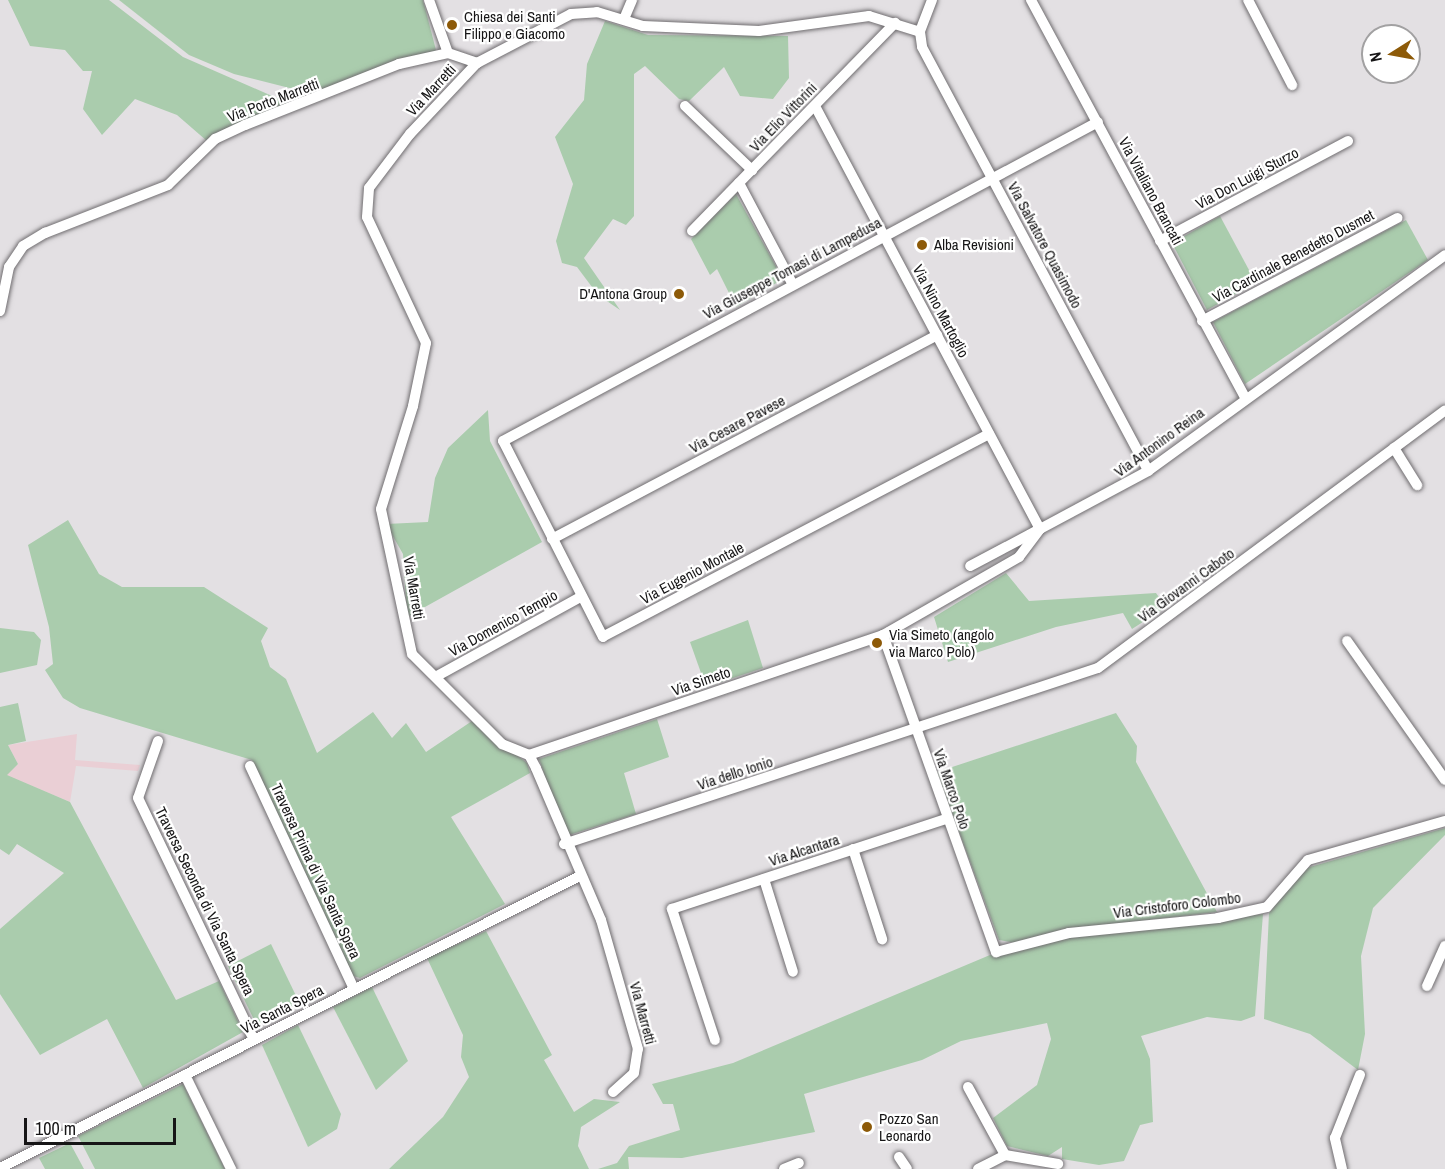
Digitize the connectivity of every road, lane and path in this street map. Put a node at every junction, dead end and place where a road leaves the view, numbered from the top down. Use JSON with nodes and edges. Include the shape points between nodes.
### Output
{"nodes":[{"id":1,"x":429,"y":0,"type":"edge"},
{"id":2,"x":632,"y":0,"type":"edge"},
{"id":3,"x":932,"y":0,"type":"edge"},
{"id":4,"x":1031,"y":0,"type":"edge"},
{"id":5,"x":1248,"y":0,"type":"edge"},
{"id":6,"x":624,"y":19,"type":"junction"},
{"id":7,"x":895,"y":22,"type":"junction"},
{"id":8,"x":920,"y":32,"type":"junction"},
{"id":9,"x":448,"y":53,"type":"junction"},
{"id":10,"x":477,"y":63,"type":"junction"},
{"id":11,"x":1292,"y":85,"type":"dead end"},
{"id":12,"x":686,"y":106,"type":"dead end"},
{"id":13,"x":815,"y":106,"type":"junction"},
{"id":14,"x":1098,"y":122,"type":"junction"},
{"id":15,"x":1348,"y":141,"type":"dead end"},
{"id":16,"x":752,"y":170,"type":"junction"},
{"id":17,"x":992,"y":178,"type":"junction"},
{"id":18,"x":739,"y":183,"type":"junction"},
{"id":19,"x":1397,"y":218,"type":"dead end"},
{"id":20,"x":692,"y":231,"type":"dead end"},
{"id":21,"x":884,"y":236,"type":"junction"},
{"id":22,"x":1160,"y":241,"type":"junction"},
{"id":23,"x":1445,"y":255,"type":"edge"},
{"id":24,"x":3,"y":284,"type":"edge"},
{"id":25,"x":793,"y":285,"type":"junction"},
{"id":26,"x":0,"y":311,"type":"edge"},
{"id":27,"x":1202,"y":321,"type":"junction"},
{"id":28,"x":937,"y":335,"type":"junction"},
{"id":29,"x":1244,"y":396,"type":"junction"},
{"id":30,"x":1445,"y":410,"type":"edge"},
{"id":31,"x":989,"y":434,"type":"junction"},
{"id":32,"x":503,"y":441,"type":"joint"},
{"id":33,"x":1394,"y":448,"type":"junction"},
{"id":34,"x":1148,"y":471,"type":"junction"},
{"id":35,"x":1417,"y":485,"type":"dead end"},
{"id":36,"x":1040,"y":530,"type":"junction"},
{"id":37,"x":552,"y":539,"type":"junction"},
{"id":38,"x":970,"y":566,"type":"dead end"},
{"id":39,"x":582,"y":596,"type":"junction"},
{"id":40,"x":883,"y":635,"type":"junction"},
{"id":41,"x":1347,"y":640,"type":"dead end"},
{"id":42,"x":439,"y":675,"type":"junction"},
{"id":43,"x":915,"y":730,"type":"junction"},
{"id":44,"x":158,"y":741,"type":"dead end"},
{"id":45,"x":529,"y":755,"type":"junction"},
{"id":46,"x":250,"y":766,"type":"dead end"},
{"id":47,"x":1445,"y":780,"type":"edge"},
{"id":48,"x":946,"y":819,"type":"junction"},
{"id":49,"x":1445,"y":821,"type":"edge"},
{"id":50,"x":564,"y":844,"type":"junction"},
{"id":51,"x":854,"y":849,"type":"junction"},
{"id":52,"x":578,"y":877,"type":"junction"},
{"id":53,"x":764,"y":879,"type":"junction"},
{"id":54,"x":882,"y":939,"type":"dead end"},
{"id":55,"x":1445,"y":946,"type":"edge"},
{"id":56,"x":996,"y":952,"type":"joint"},
{"id":57,"x":793,"y":972,"type":"dead end"},
{"id":58,"x":1427,"y":986,"type":"dead end"},
{"id":59,"x":354,"y":989,"type":"junction"},
{"id":60,"x":254,"y":1040,"type":"junction"},
{"id":61,"x":715,"y":1040,"type":"dead end"},
{"id":62,"x":185,"y":1075,"type":"junction"},
{"id":63,"x":1360,"y":1075,"type":"dead end"},
{"id":64,"x":968,"y":1088,"type":"dead end"},
{"id":65,"x":613,"y":1092,"type":"dead end"},
{"id":66,"x":1005,"y":1155,"type":"junction"},
{"id":67,"x":899,"y":1157,"type":"dead end"},
{"id":68,"x":799,"y":1163,"type":"dead end"},
{"id":69,"x":1058,"y":1164,"type":"dead end"},
{"id":70,"x":0,"y":1167,"type":"edge"},
{"id":71,"x":231,"y":1169,"type":"edge"},
{"id":72,"x":784,"y":1169,"type":"edge"},
{"id":73,"x":907,"y":1169,"type":"edge"},
{"id":74,"x":978,"y":1169,"type":"edge"},
{"id":75,"x":1342,"y":1169,"type":"edge"}],
"edges":[{"from":1,"to":9,"type":"street"},
{"from":2,"to":6,"type":"street"},
{"from":3,"to":8,"type":"street"},
{"from":4,"to":14,"type":"street","name":"Via Vitaliano Brancati"},
{"from":5,"to":11,"type":"street"},
{"from":6,"to":7,"type":"street","name":"Via Marretti","via":[[643,26],[759,31],[862,16]]},
{"from":6,"to":10,"type":"street","name":"Via Marretti","via":[[597,12],[571,14]]},
{"from":7,"to":8,"type":"street","name":"Via Marretti"},
{"from":7,"to":13,"type":"street","name":"Via Elio Vittorini"},
{"from":8,"to":17,"type":"street","name":"Via Salvatore Quasimodo","via":[[922,47]]},
{"from":9,"to":10,"type":"street"},
{"from":9,"to":24,"type":"street","name":"Via Porto Marretti","via":[[399,64],[215,140],[168,185],[23,246]]},
{"from":10,"to":42,"type":"street","name":"Via Marretti","via":[[410,134],[369,188],[367,217],[426,343],[413,406],[381,508],[412,654],[423,668]]},
{"from":12,"to":16,"type":"street"},
{"from":13,"to":16,"type":"street","name":"Via Elio Vittorini"},
{"from":13,"to":21,"type":"street","name":"Via Nino Martoglio"},
{"from":14,"to":17,"type":"street","name":"Via Giuseppe Tomasi di Lampedusa"},
{"from":14,"to":22,"type":"street","name":"Via Vitaliano Brancati"},
{"from":15,"to":22,"type":"street","name":"Via Don Luigi Sturzo"},
{"from":16,"to":18,"type":"street","name":"Via Elio Vittorini"},
{"from":17,"to":21,"type":"street","name":"Via Giuseppe Tomasi di Lampedusa"},
{"from":17,"to":34,"type":"street","name":"Via Salvatore Quasimodo"},
{"from":18,"to":20,"type":"street","name":"Via Elio Vittorini"},
{"from":18,"to":25,"type":"street"},
{"from":19,"to":27,"type":"street","name":"Via Cardinale Benedetto Dusmet"},
{"from":21,"to":25,"type":"street","name":"Via Giuseppe Tomasi di Lampedusa"},
{"from":21,"to":28,"type":"street","name":"Via Nino Martoglio"},
{"from":22,"to":27,"type":"street","name":"Via Vitaliano Brancati"},
{"from":23,"to":29,"type":"street","name":"Via Antonino Reina"},
{"from":24,"to":26,"type":"street","name":"Via Porto Marretti"},
{"from":25,"to":32,"type":"street","name":"Via Giuseppe Tomasi di Lampedusa"},
{"from":27,"to":29,"type":"street","name":"Via Vitaliano Brancati"},
{"from":28,"to":31,"type":"street","name":"Via Nino Martoglio"},
{"from":28,"to":37,"type":"street","name":"Via Cesare Pavese"},
{"from":29,"to":34,"type":"street","name":"Via Antonino Reina"},
{"from":30,"to":33,"type":"street","name":"Via Giovanni Caboto"},
{"from":31,"to":36,"type":"street","name":"Via Nino Martoglio"},
{"from":31,"to":39,"type":"street","name":"Via Eugenio Montale","via":[[603,637]]},
{"from":32,"to":37,"type":"street","name":"Via Eugenio Montale"},
{"from":33,"to":35,"type":"street"},
{"from":33,"to":43,"type":"street","name":"Via Giovanni Caboto","via":[[1098,668]]},
{"from":34,"to":36,"type":"street","name":"Via Antonino Reina"},
{"from":36,"to":38,"type":"street"},
{"from":36,"to":40,"type":"street","name":"Via Antonino Reina","via":[[1019,557]]},
{"from":37,"to":39,"type":"street","name":"Via Eugenio Montale"},
{"from":39,"to":42,"type":"street","name":"Via Domenico Tempio"},
{"from":40,"to":43,"type":"street","name":"Via Marco Polo"},
{"from":40,"to":45,"type":"street","name":"Via Simeto"},
{"from":41,"to":47,"type":"street"},
{"from":42,"to":45,"type":"street","name":"Via Marretti","via":[[502,744]]},
{"from":43,"to":48,"type":"street","name":"Via Marco Polo"},
{"from":43,"to":50,"type":"street","name":"Via dello Ionio"},
{"from":44,"to":60,"type":"street","name":"Traversa Seconda di Via Santa Spera","via":[[138,798]]},
{"from":45,"to":50,"type":"street","name":"Via Marretti"},
{"from":46,"to":59,"type":"street","name":"Traversa Prima di Via Santa Spera"},
{"from":48,"to":51,"type":"street","name":"Via Alcantara"},
{"from":48,"to":56,"type":"street","name":"Via Marco Polo"},
{"from":49,"to":56,"type":"street","name":"Via Cristoforo Colombo","via":[[1308,860],[1267,907],[1218,918],[1069,933]]},
{"from":50,"to":52,"type":"street","name":"Via Marretti"},
{"from":51,"to":53,"type":"street","name":"Via Alcantara"},
{"from":51,"to":54,"type":"street"},
{"from":52,"to":59,"type":"street","name":"Via Santa Spera"},
{"from":52,"to":65,"type":"street","name":"Via Marretti","via":[[601,920],[638,1049],[634,1073]]},
{"from":53,"to":57,"type":"street"},
{"from":53,"to":61,"type":"street","name":"Via Alcantara","via":[[672,909]]},
{"from":55,"to":58,"type":"street"},
{"from":59,"to":60,"type":"street","name":"Via Santa Spera"},
{"from":60,"to":62,"type":"street","name":"Via Santa Spera"},
{"from":62,"to":70,"type":"street","name":"Via Santa Spera"},
{"from":62,"to":71,"type":"street"},
{"from":63,"to":75,"type":"street","via":[[1335,1138]]},
{"from":64,"to":66,"type":"street"},
{"from":66,"to":69,"type":"street"},
{"from":66,"to":74,"type":"street"},
{"from":67,"to":73,"type":"street"},
{"from":68,"to":72,"type":"street"}]}
